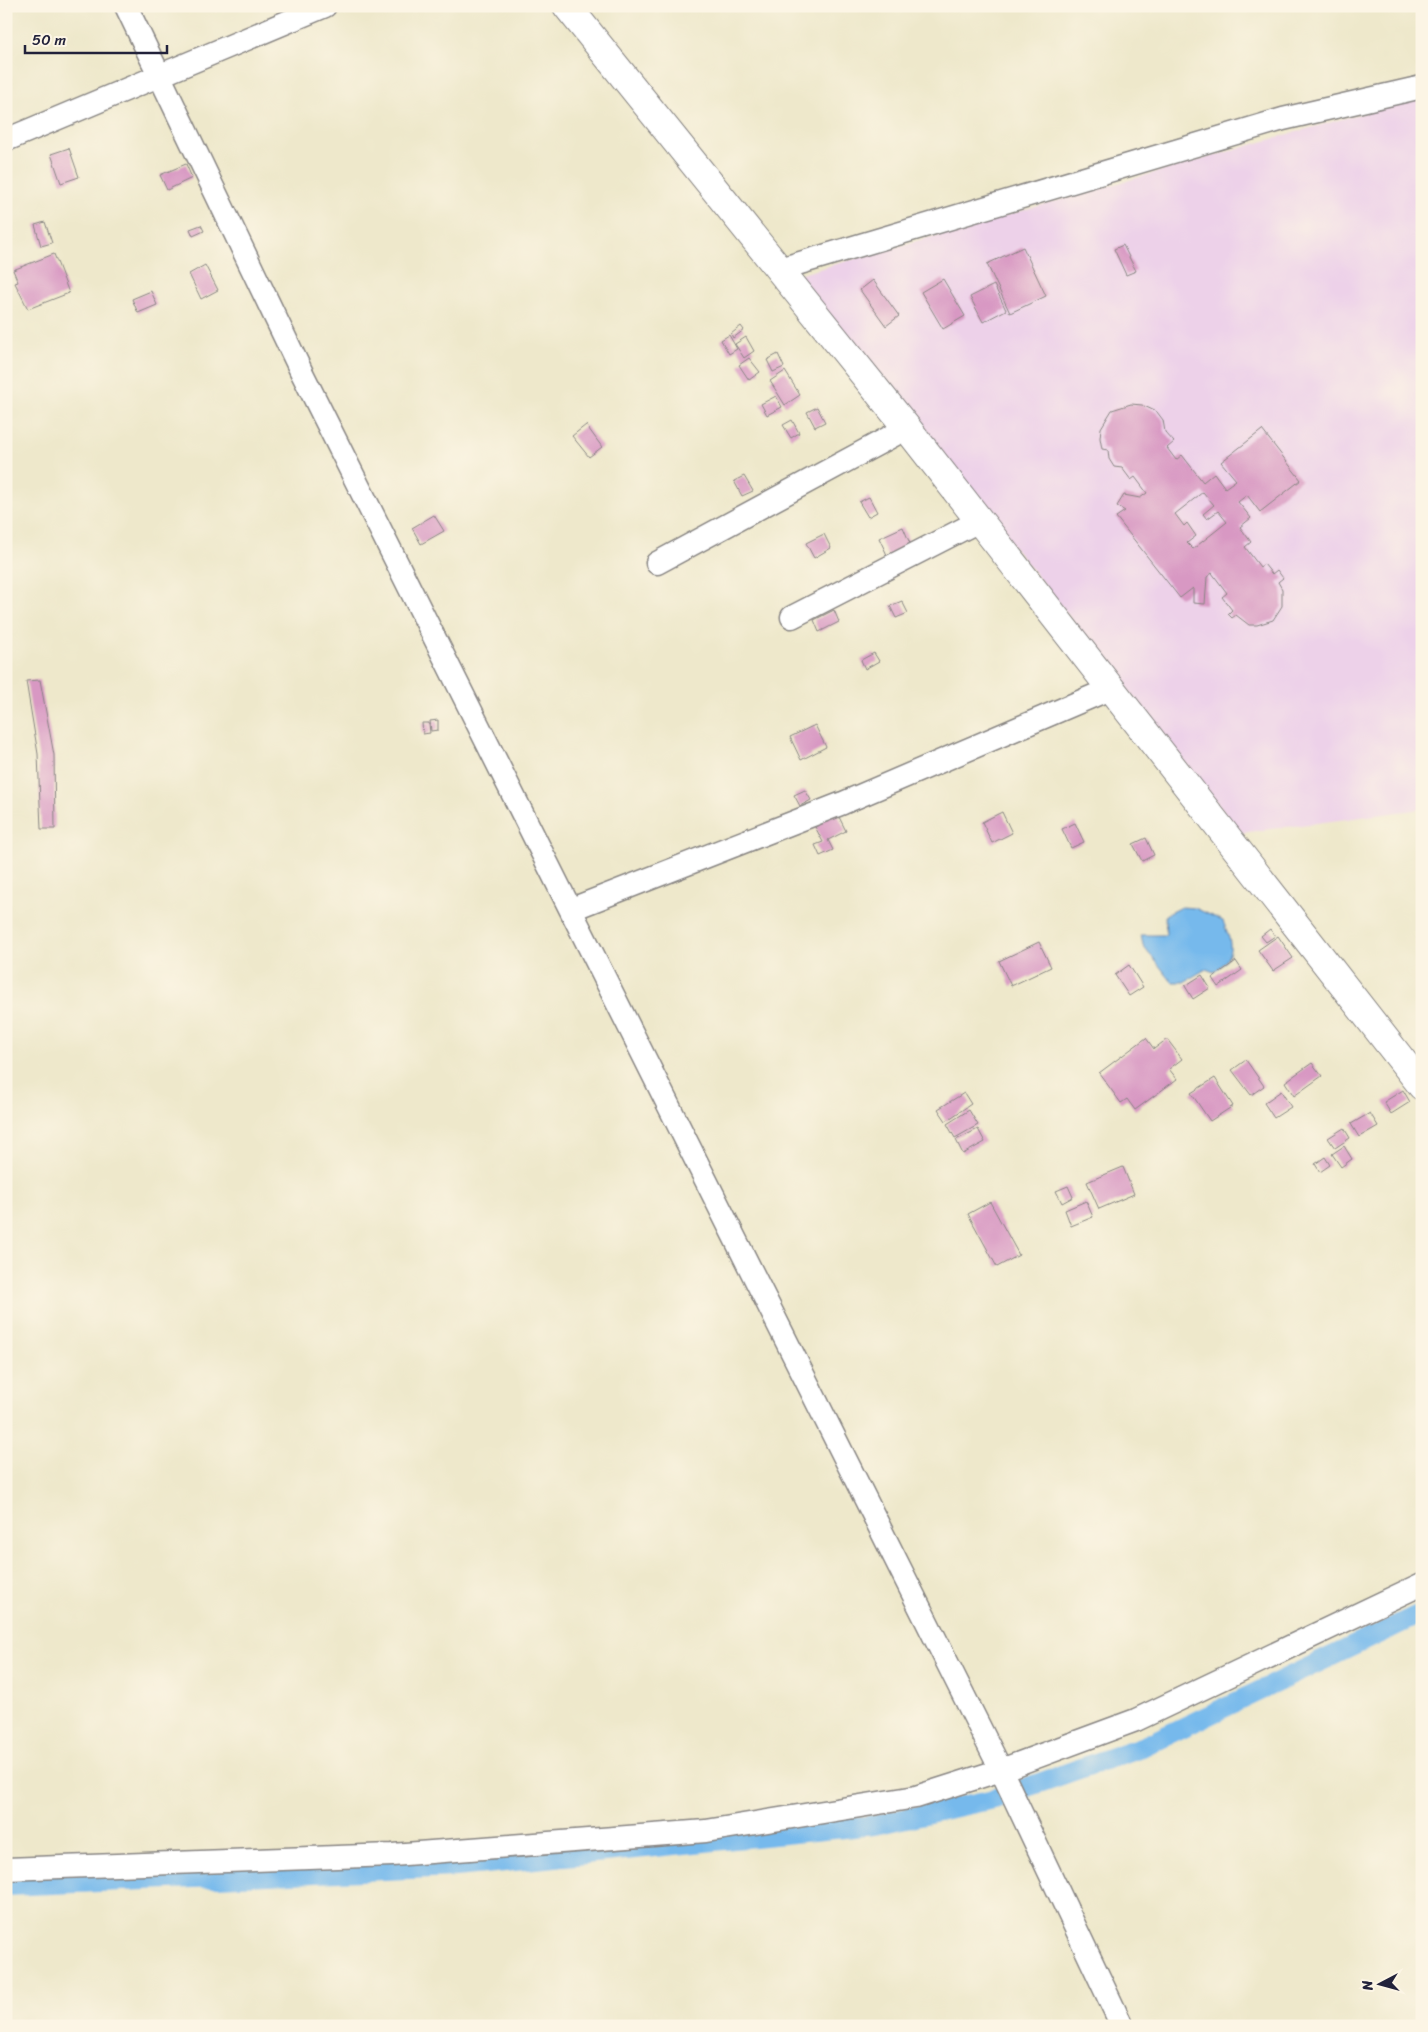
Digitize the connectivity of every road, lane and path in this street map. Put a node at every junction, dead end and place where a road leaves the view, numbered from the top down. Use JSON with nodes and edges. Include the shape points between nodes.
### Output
{"nodes":[{"id":1,"x":126,"y":6,"type":"edge"},
{"id":2,"x":325,"y":6,"type":"edge"},
{"id":3,"x":567,"y":6,"type":"edge"},
{"id":4,"x":158,"y":77,"type":"junction"},
{"id":5,"x":1422,"y":87,"type":"edge"},
{"id":6,"x":6,"y":140,"type":"edge"},
{"id":7,"x":780,"y":270,"type":"junction"},
{"id":8,"x":907,"y":428,"type":"junction"},
{"id":9,"x":978,"y":521,"type":"junction"},
{"id":10,"x":657,"y":563,"type":"dead end"},
{"id":11,"x":792,"y":617,"type":"dead end"},
{"id":12,"x":1112,"y":688,"type":"junction"},
{"id":13,"x":572,"y":909,"type":"junction"},
{"id":14,"x":1422,"y":1086,"type":"edge"},
{"id":15,"x":1422,"y":1584,"type":"edge"},
{"id":16,"x":1008,"y":1785,"type":"junction"},
{"id":17,"x":6,"y":1869,"type":"edge"},
{"id":18,"x":1122,"y":2026,"type":"edge"}],
"edges":[{"from":1,"to":4,"type":"street"},
{"from":2,"to":4,"type":"street"},
{"from":3,"to":7,"type":"street"},
{"from":4,"to":6,"type":"street"},
{"from":4,"to":13,"type":"street","via":[[302,373]]},
{"from":5,"to":7,"type":"street","via":[[1283,119]]},
{"from":7,"to":8,"type":"street"},
{"from":8,"to":9,"type":"street"},
{"from":8,"to":10,"type":"street"},
{"from":9,"to":11,"type":"street"},
{"from":9,"to":12,"type":"street"},
{"from":12,"to":13,"type":"street","via":[[843,803]]},
{"from":12,"to":14,"type":"street"},
{"from":13,"to":16,"type":"street"},
{"from":15,"to":16,"type":"street","via":[[1136,1720]]},
{"from":16,"to":17,"type":"street","via":[[916,1796],[706,1831],[392,1855]]},
{"from":16,"to":18,"type":"street"}]}
